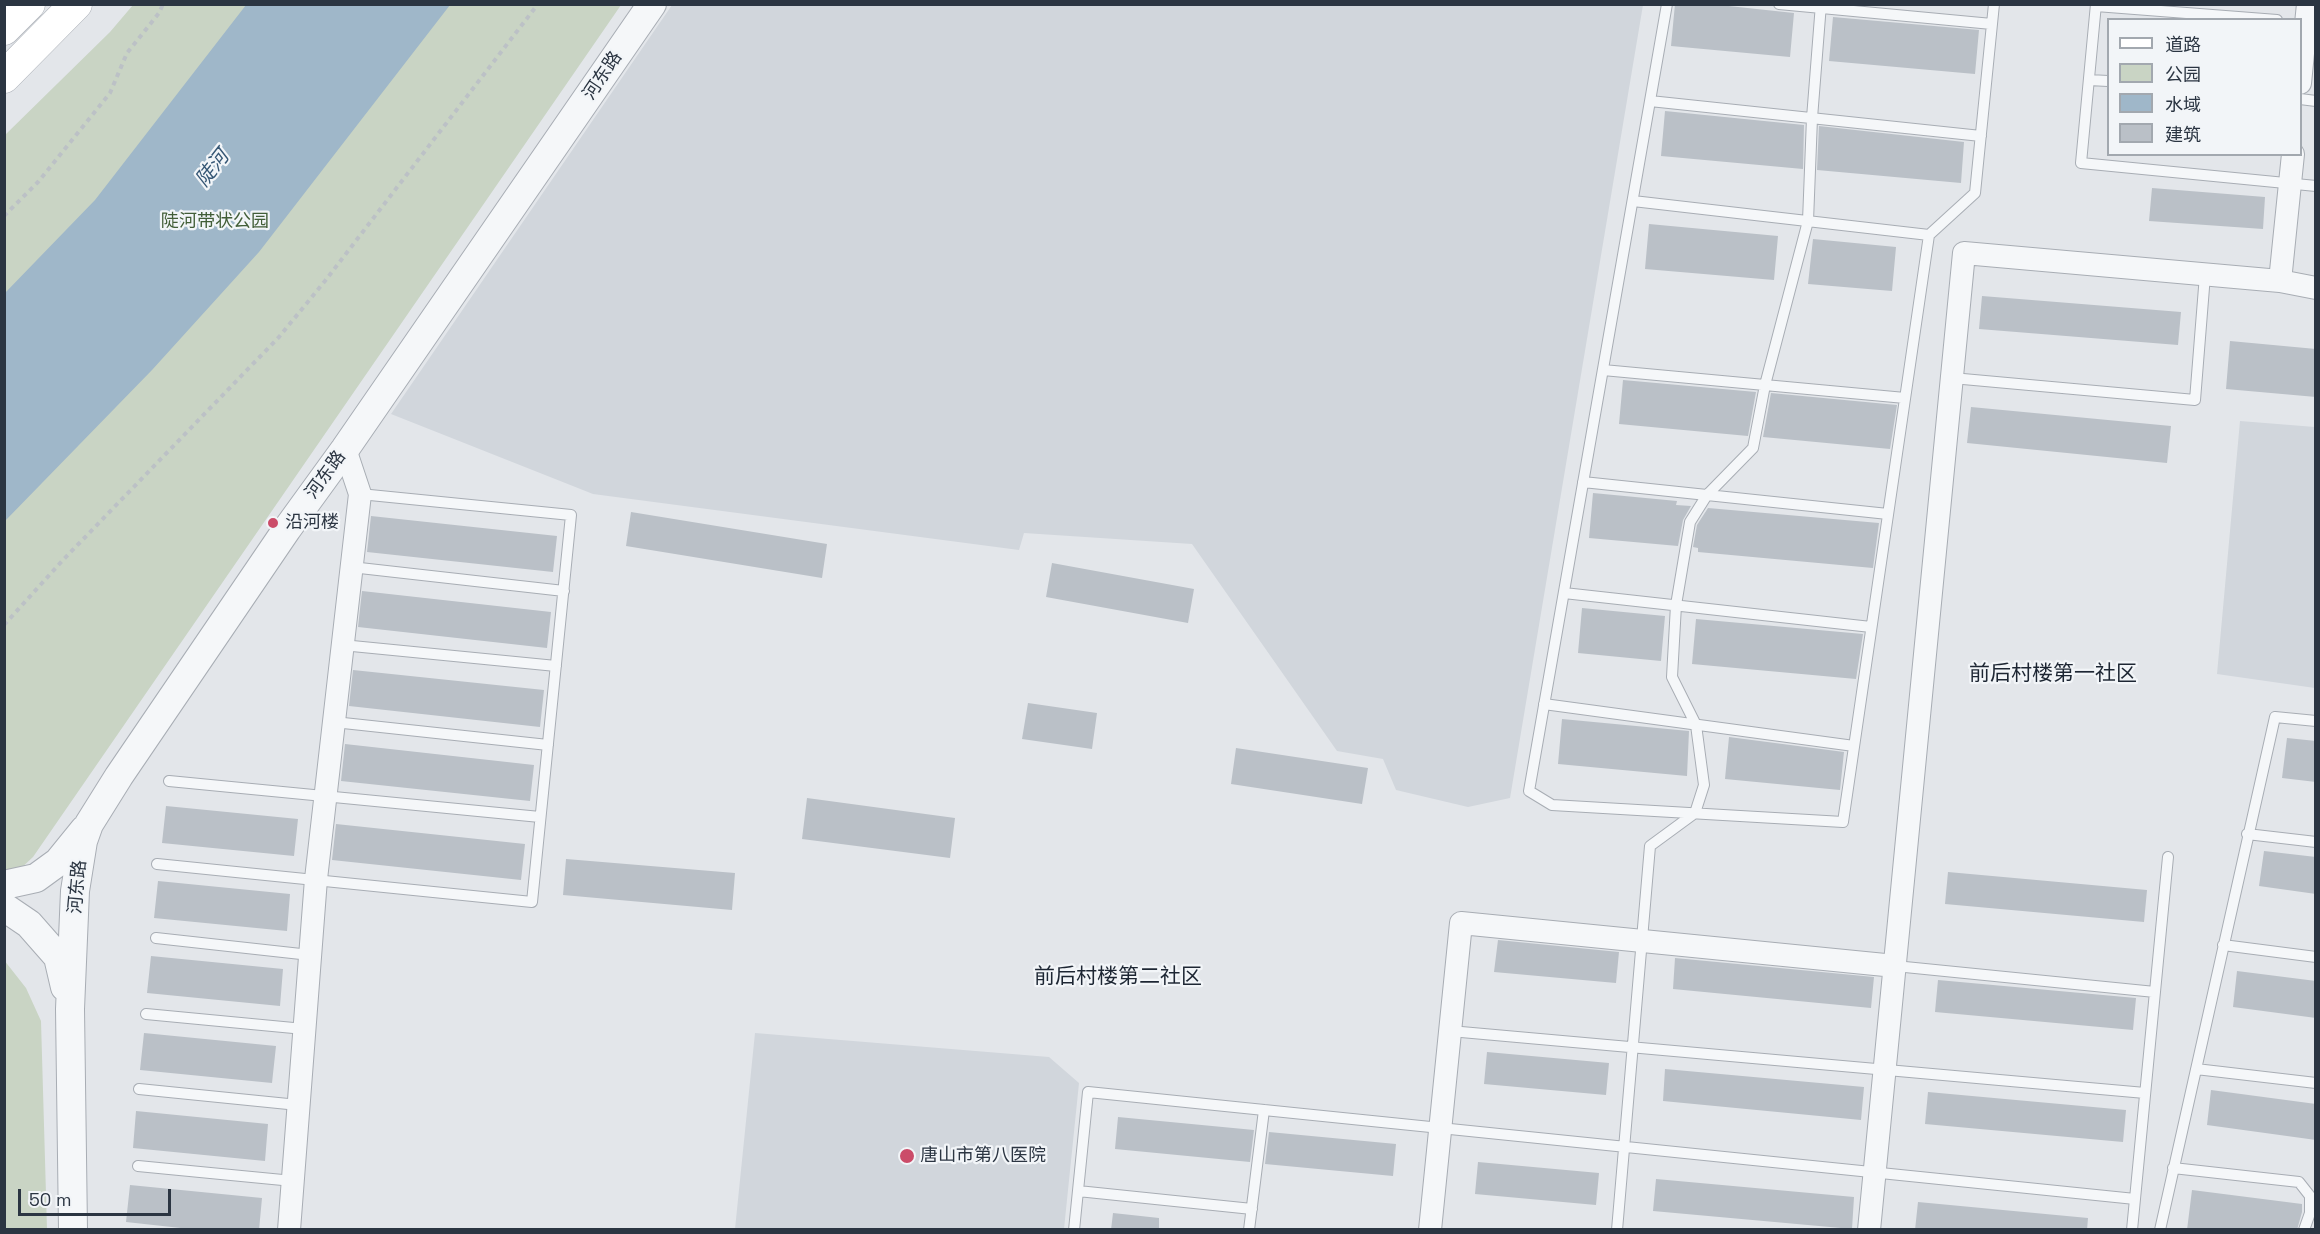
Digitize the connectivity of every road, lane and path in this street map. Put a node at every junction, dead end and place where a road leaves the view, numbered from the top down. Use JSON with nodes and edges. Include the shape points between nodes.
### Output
{"nodes":[{"id":1,"x":29,"y":4,"type":"edge"},
{"id":2,"x":76,"y":4,"type":"edge"},
{"id":3,"x":163,"y":4,"type":"edge"},
{"id":4,"x":538,"y":4,"type":"edge"},
{"id":5,"x":652,"y":4,"type":"edge"},
{"id":6,"x":1667,"y":4,"type":"edge"},
{"id":7,"x":1779,"y":4,"type":"edge"},
{"id":8,"x":1994,"y":4,"type":"edge"},
{"id":9,"x":2096,"y":5,"type":"edge"},
{"id":10,"x":1820,"y":6,"type":"edge"},
{"id":11,"x":2253,"y":18,"type":"edge"},
{"id":12,"x":2308,"y":18,"type":"edge"},
{"id":13,"x":1992,"y":24,"type":"junction"},
{"id":14,"x":4,"y":29,"type":"edge"},
{"id":15,"x":2302,"y":74,"type":"edge"},
{"id":16,"x":4,"y":77,"type":"edge"},
{"id":17,"x":2089,"y":80,"type":"junction"},
{"id":18,"x":2107,"y":81,"type":"edge"},
{"id":19,"x":1650,"y":101,"type":"junction"},
{"id":20,"x":1812,"y":118,"type":"junction"},
{"id":21,"x":1981,"y":136,"type":"junction"},
{"id":22,"x":2293,"y":156,"type":"edge"},
{"id":23,"x":2290,"y":183,"type":"junction"},
{"id":24,"x":2316,"y":186,"type":"edge"},
{"id":25,"x":1633,"y":201,"type":"junction"},
{"id":26,"x":4,"y":216,"type":"edge"},
{"id":27,"x":1808,"y":221,"type":"junction"},
{"id":28,"x":1929,"y":235,"type":"junction"},
{"id":29,"x":2205,"y":275,"type":"junction"},
{"id":30,"x":2280,"y":281,"type":"junction"},
{"id":31,"x":2316,"y":288,"type":"edge"},
{"id":32,"x":1603,"y":370,"type":"junction"},
{"id":33,"x":1952,"y":378,"type":"junction"},
{"id":34,"x":1765,"y":385,"type":"junction"},
{"id":35,"x":1905,"y":398,"type":"junction"},
{"id":36,"x":345,"y":449,"type":"junction"},
{"id":37,"x":1583,"y":482,"type":"junction"},
{"id":38,"x":360,"y":494,"type":"junction"},
{"id":39,"x":1707,"y":495,"type":"junction"},
{"id":40,"x":1888,"y":514,"type":"junction"},
{"id":41,"x":351,"y":567,"type":"junction"},
{"id":42,"x":564,"y":591,"type":"junction"},
{"id":43,"x":1564,"y":593,"type":"junction"},
{"id":44,"x":1676,"y":605,"type":"junction"},
{"id":45,"x":4,"y":625,"type":"edge"},
{"id":46,"x":1871,"y":627,"type":"junction"},
{"id":47,"x":342,"y":645,"type":"junction"},
{"id":48,"x":556,"y":666,"type":"junction"},
{"id":49,"x":1544,"y":704,"type":"junction"},
{"id":50,"x":2316,"y":721,"type":"edge"},
{"id":51,"x":334,"y":722,"type":"junction"},
{"id":52,"x":1696,"y":725,"type":"junction"},
{"id":53,"x":548,"y":745,"type":"junction"},
{"id":54,"x":1854,"y":746,"type":"junction"},
{"id":55,"x":168,"y":781,"type":"dead end"},
{"id":56,"x":325,"y":796,"type":"junction"},
{"id":57,"x":1695,"y":813,"type":"junction"},
{"id":58,"x":540,"y":817,"type":"junction"},
{"id":59,"x":89,"y":824,"type":"junction"},
{"id":60,"x":2247,"y":834,"type":"junction"},
{"id":61,"x":2316,"y":842,"type":"edge"},
{"id":62,"x":2168,"y":857,"type":"dead end"},
{"id":63,"x":158,"y":864,"type":"dead end"},
{"id":64,"x":316,"y":879,"type":"junction"},
{"id":65,"x":4,"y":885,"type":"edge"},
{"id":66,"x":4,"y":907,"type":"edge"},
{"id":67,"x":156,"y":938,"type":"dead end"},
{"id":68,"x":1642,"y":941,"type":"junction"},
{"id":69,"x":2223,"y":945,"type":"junction"},
{"id":70,"x":310,"y":955,"type":"junction"},
{"id":71,"x":2316,"y":957,"type":"edge"},
{"id":72,"x":1895,"y":966,"type":"junction"},
{"id":73,"x":2155,"y":992,"type":"junction"},
{"id":74,"x":70,"y":1009,"type":"junction"},
{"id":75,"x":146,"y":1014,"type":"dead end"},
{"id":76,"x":304,"y":1029,"type":"junction"},
{"id":77,"x":1450,"y":1031,"type":"junction"},
{"id":78,"x":1633,"y":1047,"type":"junction"},
{"id":79,"x":2196,"y":1068,"type":"junction"},
{"id":80,"x":1885,"y":1070,"type":"junction"},
{"id":81,"x":2316,"y":1083,"type":"edge"},
{"id":82,"x":139,"y":1089,"type":"dead end"},
{"id":83,"x":2145,"y":1093,"type":"junction"},
{"id":84,"x":298,"y":1105,"type":"junction"},
{"id":85,"x":1264,"y":1110,"type":"junction"},
{"id":86,"x":1440,"y":1129,"type":"junction"},
{"id":87,"x":1624,"y":1147,"type":"junction"},
{"id":88,"x":138,"y":1166,"type":"dead end"},
{"id":89,"x":2173,"y":1168,"type":"junction"},
{"id":90,"x":1875,"y":1173,"type":"junction"},
{"id":91,"x":292,"y":1181,"type":"junction"},
{"id":92,"x":1078,"y":1191,"type":"junction"},
{"id":93,"x":2135,"y":1199,"type":"junction"},
{"id":94,"x":1252,"y":1209,"type":"junction"},
{"id":95,"x":73,"y":1230,"type":"edge"},
{"id":96,"x":289,"y":1230,"type":"edge"},
{"id":97,"x":1074,"y":1230,"type":"edge"},
{"id":98,"x":1249,"y":1230,"type":"edge"},
{"id":99,"x":1430,"y":1230,"type":"edge"},
{"id":100,"x":1617,"y":1230,"type":"edge"},
{"id":101,"x":1869,"y":1230,"type":"edge"},
{"id":102,"x":2132,"y":1230,"type":"edge"},
{"id":103,"x":2160,"y":1230,"type":"edge"},
{"id":104,"x":2304,"y":1230,"type":"edge"}],
"edges":[{"from":1,"to":14,"type":"main road"},
{"from":2,"to":16,"type":"main road"},
{"from":3,"to":26,"type":"path","via":[[127,53],[110,93],[38,182]]},
{"from":4,"to":45,"type":"path","via":[[279,337]]},
{"from":5,"to":36,"type":"street","name":"河东路"},
{"from":6,"to":19,"type":"lane"},
{"from":7,"to":10,"type":"lane"},
{"from":8,"to":13,"type":"lane"},
{"from":9,"to":11,"type":"lane"},
{"from":9,"to":17,"type":"lane"},
{"from":10,"to":13,"type":"lane"},
{"from":10,"to":20,"type":"lane"},
{"from":12,"to":15,"type":"street"},
{"from":13,"to":21,"type":"lane"},
{"from":17,"to":18,"type":"lane"},
{"from":17,"to":23,"type":"lane","via":[[2081,163]]},
{"from":19,"to":20,"type":"lane"},
{"from":19,"to":25,"type":"lane"},
{"from":20,"to":21,"type":"lane"},
{"from":20,"to":27,"type":"lane"},
{"from":21,"to":28,"type":"lane","via":[[1975,193]]},
{"from":22,"to":23,"type":"street"},
{"from":23,"to":24,"type":"lane"},
{"from":23,"to":30,"type":"street"},
{"from":25,"to":27,"type":"lane"},
{"from":25,"to":32,"type":"lane"},
{"from":27,"to":28,"type":"lane"},
{"from":27,"to":34,"type":"lane"},
{"from":28,"to":35,"type":"lane"},
{"from":29,"to":30,"type":"street"},
{"from":29,"to":33,"type":"street","via":[[1964,253]]},
{"from":29,"to":33,"type":"lane","via":[[2195,400]]},
{"from":30,"to":31,"type":"street"},
{"from":32,"to":34,"type":"lane"},
{"from":32,"to":37,"type":"lane"},
{"from":33,"to":72,"type":"street"},
{"from":34,"to":35,"type":"lane"},
{"from":34,"to":39,"type":"lane","via":[[1753,448]]},
{"from":35,"to":40,"type":"lane"},
{"from":36,"to":38,"type":"street"},
{"from":36,"to":59,"type":"street","name":"河东路","via":[[118,776]]},
{"from":37,"to":39,"type":"lane"},
{"from":37,"to":43,"type":"lane"},
{"from":38,"to":41,"type":"street"},
{"from":38,"to":42,"type":"lane","via":[[571,515]]},
{"from":39,"to":40,"type":"lane"},
{"from":39,"to":44,"type":"lane","via":[[1690,522]]},
{"from":40,"to":46,"type":"lane"},
{"from":41,"to":42,"type":"lane"},
{"from":41,"to":47,"type":"street"},
{"from":42,"to":48,"type":"lane"},
{"from":43,"to":44,"type":"lane"},
{"from":43,"to":49,"type":"lane"},
{"from":44,"to":46,"type":"lane"},
{"from":44,"to":52,"type":"lane","via":[[1672,677]]},
{"from":46,"to":54,"type":"lane"},
{"from":47,"to":48,"type":"lane"},
{"from":47,"to":51,"type":"street"},
{"from":48,"to":53,"type":"lane"},
{"from":49,"to":52,"type":"lane"},
{"from":49,"to":57,"type":"lane","via":[[1528,791],[1552,805]]},
{"from":50,"to":60,"type":"lane","via":[[2275,717]]},
{"from":51,"to":53,"type":"lane"},
{"from":51,"to":56,"type":"street"},
{"from":52,"to":54,"type":"lane"},
{"from":52,"to":57,"type":"lane","via":[[1704,785]]},
{"from":53,"to":58,"type":"lane"},
{"from":54,"to":57,"type":"lane","via":[[1843,822]]},
{"from":55,"to":56,"type":"lane"},
{"from":56,"to":58,"type":"lane"},
{"from":56,"to":64,"type":"street"},
{"from":57,"to":68,"type":"lane","via":[[1650,846]]},
{"from":58,"to":64,"type":"lane","via":[[532,902]]},
{"from":59,"to":65,"type":"street","via":[[58,862],[36,878]]},
{"from":59,"to":74,"type":"street","name":"河东路","via":[[82,841],[75,891]]},
{"from":60,"to":61,"type":"lane"},
{"from":60,"to":69,"type":"lane"},
{"from":62,"to":73,"type":"lane"},
{"from":63,"to":64,"type":"lane"},
{"from":64,"to":70,"type":"street"},
{"from":66,"to":74,"type":"street","name":"河东路","via":[[29,924],[58,957]]},
{"from":67,"to":70,"type":"lane"},
{"from":68,"to":72,"type":"street"},
{"from":68,"to":77,"type":"street","via":[[1461,923]]},
{"from":68,"to":78,"type":"lane"},
{"from":69,"to":71,"type":"lane"},
{"from":69,"to":79,"type":"lane"},
{"from":70,"to":76,"type":"street"},
{"from":72,"to":73,"type":"lane"},
{"from":72,"to":80,"type":"street"},
{"from":73,"to":83,"type":"lane"},
{"from":74,"to":95,"type":"street","name":"河东路"},
{"from":75,"to":76,"type":"lane"},
{"from":76,"to":84,"type":"street"},
{"from":77,"to":78,"type":"lane"},
{"from":77,"to":86,"type":"street"},
{"from":78,"to":80,"type":"lane"},
{"from":78,"to":87,"type":"lane"},
{"from":79,"to":81,"type":"lane"},
{"from":79,"to":89,"type":"lane"},
{"from":80,"to":83,"type":"lane"},
{"from":80,"to":90,"type":"street"},
{"from":82,"to":84,"type":"lane"},
{"from":83,"to":93,"type":"lane"},
{"from":84,"to":91,"type":"street"},
{"from":85,"to":86,"type":"lane"},
{"from":85,"to":92,"type":"lane","via":[[1088,1092]]},
{"from":85,"to":94,"type":"lane"},
{"from":86,"to":87,"type":"lane"},
{"from":86,"to":99,"type":"street"},
{"from":87,"to":90,"type":"lane"},
{"from":87,"to":100,"type":"lane"},
{"from":88,"to":91,"type":"lane"},
{"from":89,"to":103,"type":"lane"},
{"from":89,"to":104,"type":"lane","via":[[2299,1182],[2310,1196]]},
{"from":90,"to":93,"type":"lane"},
{"from":90,"to":101,"type":"street"},
{"from":91,"to":96,"type":"street"},
{"from":92,"to":94,"type":"lane"},
{"from":92,"to":97,"type":"lane"},
{"from":93,"to":102,"type":"lane"},
{"from":94,"to":98,"type":"lane"}]}
